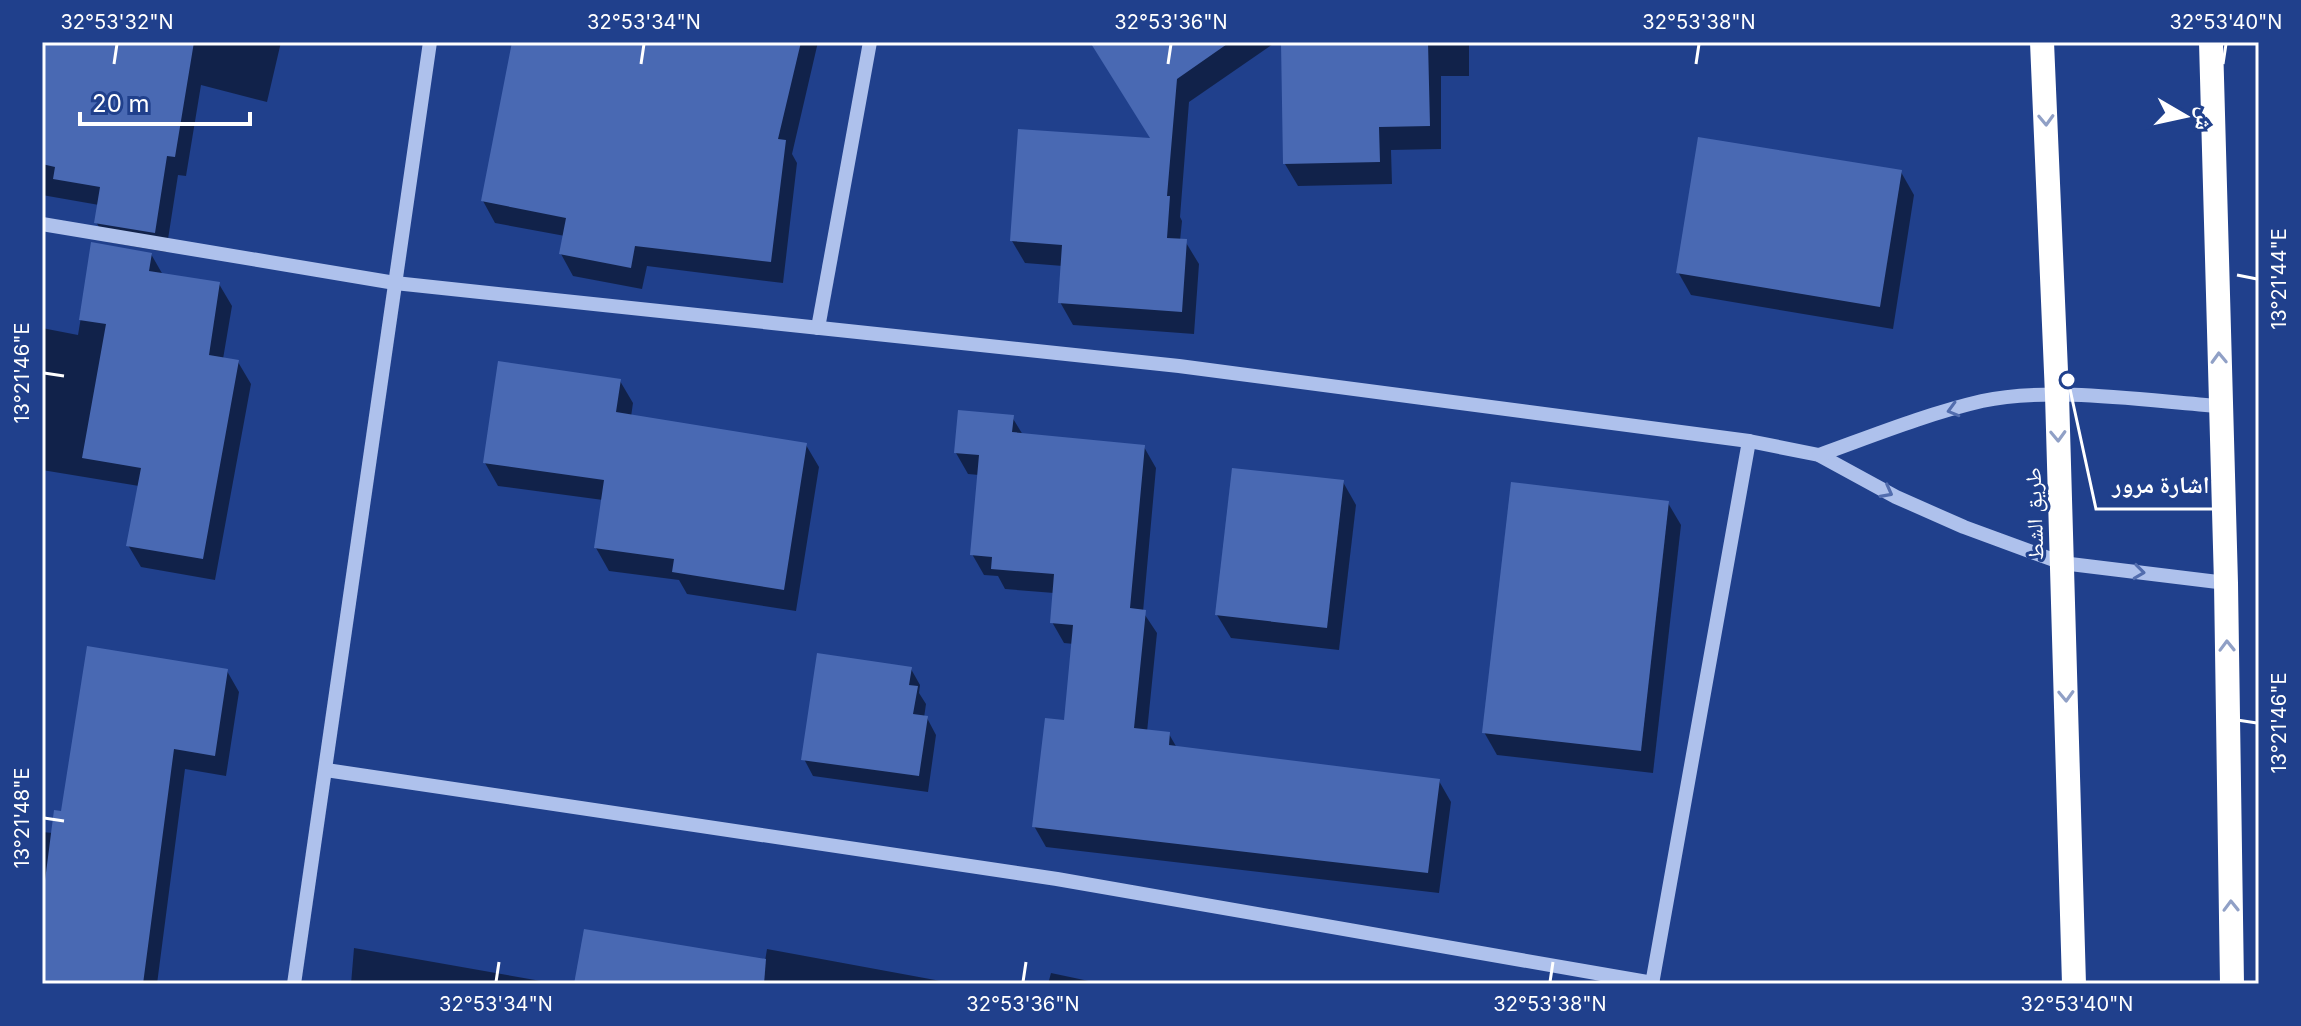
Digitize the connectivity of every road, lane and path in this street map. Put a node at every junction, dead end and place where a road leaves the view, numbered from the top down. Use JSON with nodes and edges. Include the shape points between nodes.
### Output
{"nodes":[{"id":1,"x":430,"y":42,"type":"edge"},
{"id":2,"x":870,"y":42,"type":"edge"},
{"id":3,"x":2042,"y":42,"type":"edge"},
{"id":4,"x":2211,"y":42,"type":"edge"},
{"id":5,"x":42,"y":224,"type":"edge"},
{"id":6,"x":395,"y":283,"type":"junction"},
{"id":7,"x":818,"y":328,"type":"junction"},
{"id":8,"x":2057,"y":395,"type":"junction"},
{"id":9,"x":2220,"y":406,"type":"junction"},
{"id":10,"x":1749,"y":441,"type":"junction"},
{"id":11,"x":1819,"y":455,"type":"junction"},
{"id":12,"x":2062,"y":563,"type":"junction"},
{"id":13,"x":2226,"y":583,"type":"junction"},
{"id":14,"x":326,"y":770,"type":"junction"},
{"id":15,"x":1652,"y":983,"type":"edge"},
{"id":16,"x":294,"y":984,"type":"edge"},
{"id":17,"x":2074,"y":984,"type":"edge"},
{"id":18,"x":2232,"y":984,"type":"edge"}],
"edges":[{"from":1,"to":6,"type":"street"},
{"from":2,"to":7,"type":"street"},
{"from":3,"to":8,"type":"highway","name":"طريق الشط","one_way":true},
{"from":9,"to":4,"type":"highway","one_way":true},
{"from":5,"to":6,"type":"street"},
{"from":6,"to":7,"type":"street"},
{"from":6,"to":14,"type":"street"},
{"from":7,"to":10,"type":"street","via":[[1179,366]]},
{"from":8,"to":9,"type":"street"},
{"from":8,"to":11,"type":"street","one_way":true,"via":[[1984,401]]},
{"from":8,"to":12,"type":"highway","name":"طريق الشط","one_way":true},
{"from":9,"to":13,"type":"highway"},
{"from":10,"to":11,"type":"street"},
{"from":10,"to":15,"type":"street"},
{"from":11,"to":12,"type":"street","one_way":true,"via":[[1896,497]]},
{"from":12,"to":13,"type":"street","one_way":true},
{"from":12,"to":17,"type":"highway","name":"طريق الشط","one_way":true},
{"from":18,"to":13,"type":"highway","one_way":true},
{"from":14,"to":15,"type":"street","via":[[1057,879]]},
{"from":14,"to":16,"type":"street"}]}
